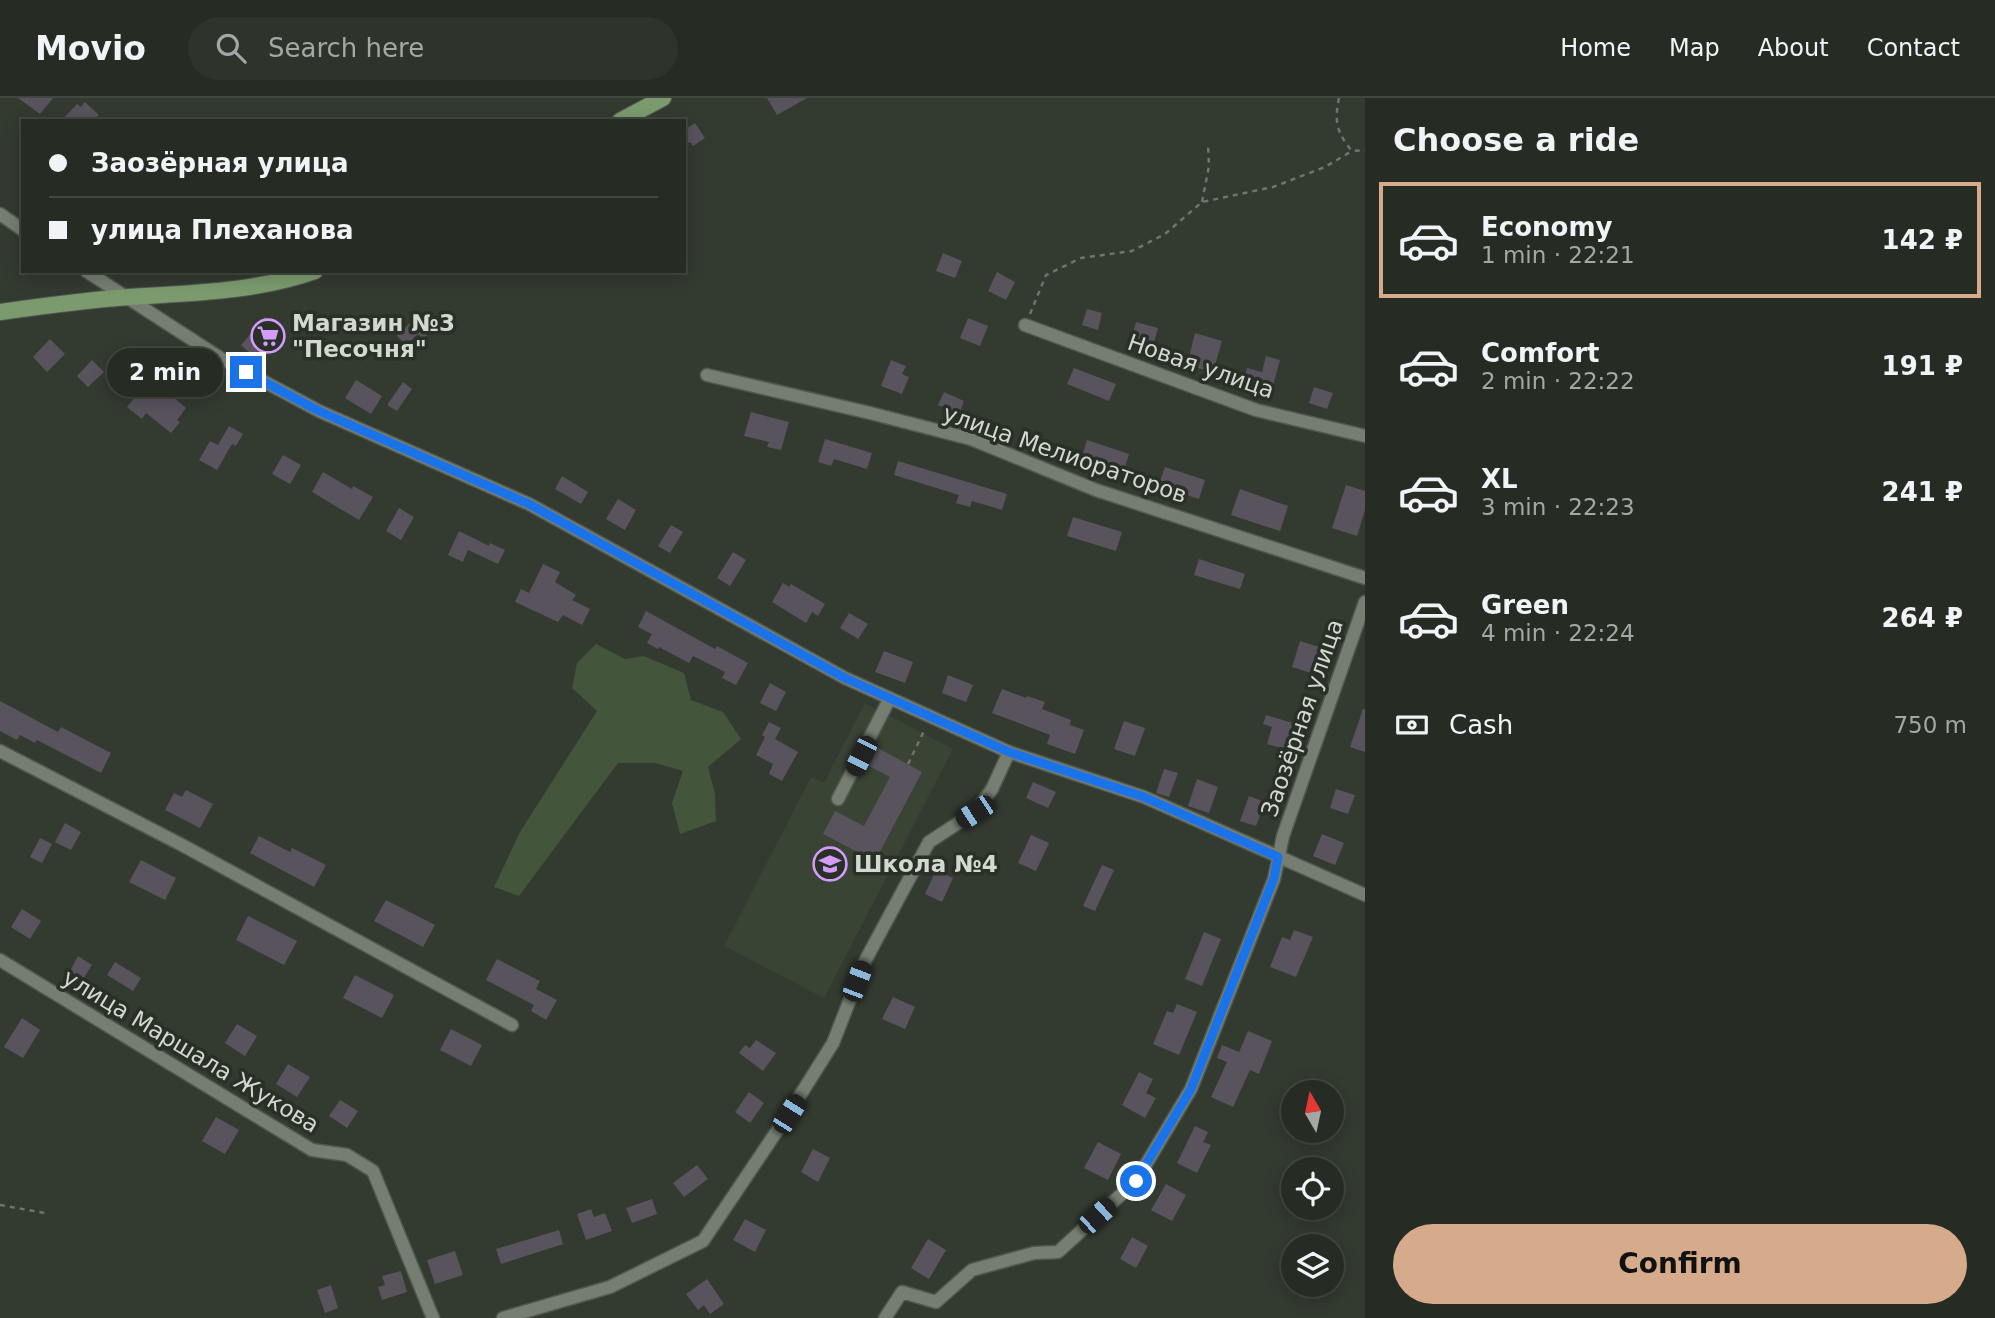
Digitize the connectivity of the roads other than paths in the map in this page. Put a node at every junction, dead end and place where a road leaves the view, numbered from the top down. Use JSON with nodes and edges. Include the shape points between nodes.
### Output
{"nodes":[{"id":1,"x":663,"y":98,"type":"edge"},
{"id":2,"x":624,"y":119,"type":"edge"},
{"id":3,"x":0,"y":214,"type":"edge"},
{"id":4,"x":21,"y":228,"type":"edge"},
{"id":5,"x":89,"y":273,"type":"edge"},
{"id":6,"x":308,"y":273,"type":"edge"},
{"id":7,"x":125,"y":298,"type":"junction"},
{"id":8,"x":0,"y":312,"type":"edge"},
{"id":9,"x":1026,"y":325,"type":"road end"},
{"id":10,"x":707,"y":375,"type":"dead end"},
{"id":11,"x":1365,"y":436,"type":"edge"},
{"id":12,"x":1365,"y":578,"type":"edge"},
{"id":13,"x":1365,"y":602,"type":"edge"},
{"id":14,"x":890,"y":698,"type":"junction"},
{"id":15,"x":0,"y":751,"type":"edge"},
{"id":16,"x":1009,"y":752,"type":"junction"},
{"id":17,"x":838,"y":799,"type":"dead end"},
{"id":18,"x":1278,"y":857,"type":"junction"},
{"id":19,"x":1365,"y":895,"type":"edge"},
{"id":20,"x":0,"y":960,"type":"edge"},
{"id":21,"x":512,"y":1025,"type":"dead end"},
{"id":22,"x":433,"y":1318,"type":"edge"},
{"id":23,"x":503,"y":1318,"type":"edge"},
{"id":24,"x":885,"y":1318,"type":"edge"}],
"edges":[{"from":1,"to":2,"type":"main road"},
{"from":3,"to":4,"type":"street"},
{"from":5,"to":7,"type":"street"},
{"from":6,"to":7,"type":"main road","via":[[271,284]]},
{"from":7,"to":8,"type":"main road"},
{"from":7,"to":14,"type":"street","via":[[222,359],[319,411],[529,504],[845,678]]},
{"from":9,"to":11,"type":"street","name":"Новая улица","via":[[1256,410]]},
{"from":10,"to":12,"type":"street","name":"улица Мелиораторов","via":[[971,439],[1096,489]]},
{"from":13,"to":18,"type":"street","name":"Заозёрная улица"},
{"from":14,"to":16,"type":"street"},
{"from":14,"to":17,"type":"street"},
{"from":15,"to":21,"type":"street"},
{"from":16,"to":18,"type":"street","via":[[1144,797]]},
{"from":16,"to":23,"type":"street","via":[[975,812],[929,842],[865,961],[833,1043],[703,1241],[610,1287]]},
{"from":18,"to":19,"type":"street"},
{"from":18,"to":24,"type":"street","name":"Заозёрная улица","via":[[1274,878],[1191,1089],[1136,1181],[1058,1252],[1034,1253],[972,1270],[936,1301],[902,1292]]},
{"from":20,"to":22,"type":"street","name":"улица Маршала Жукова","via":[[312,1150],[347,1155],[373,1171]]}]}
